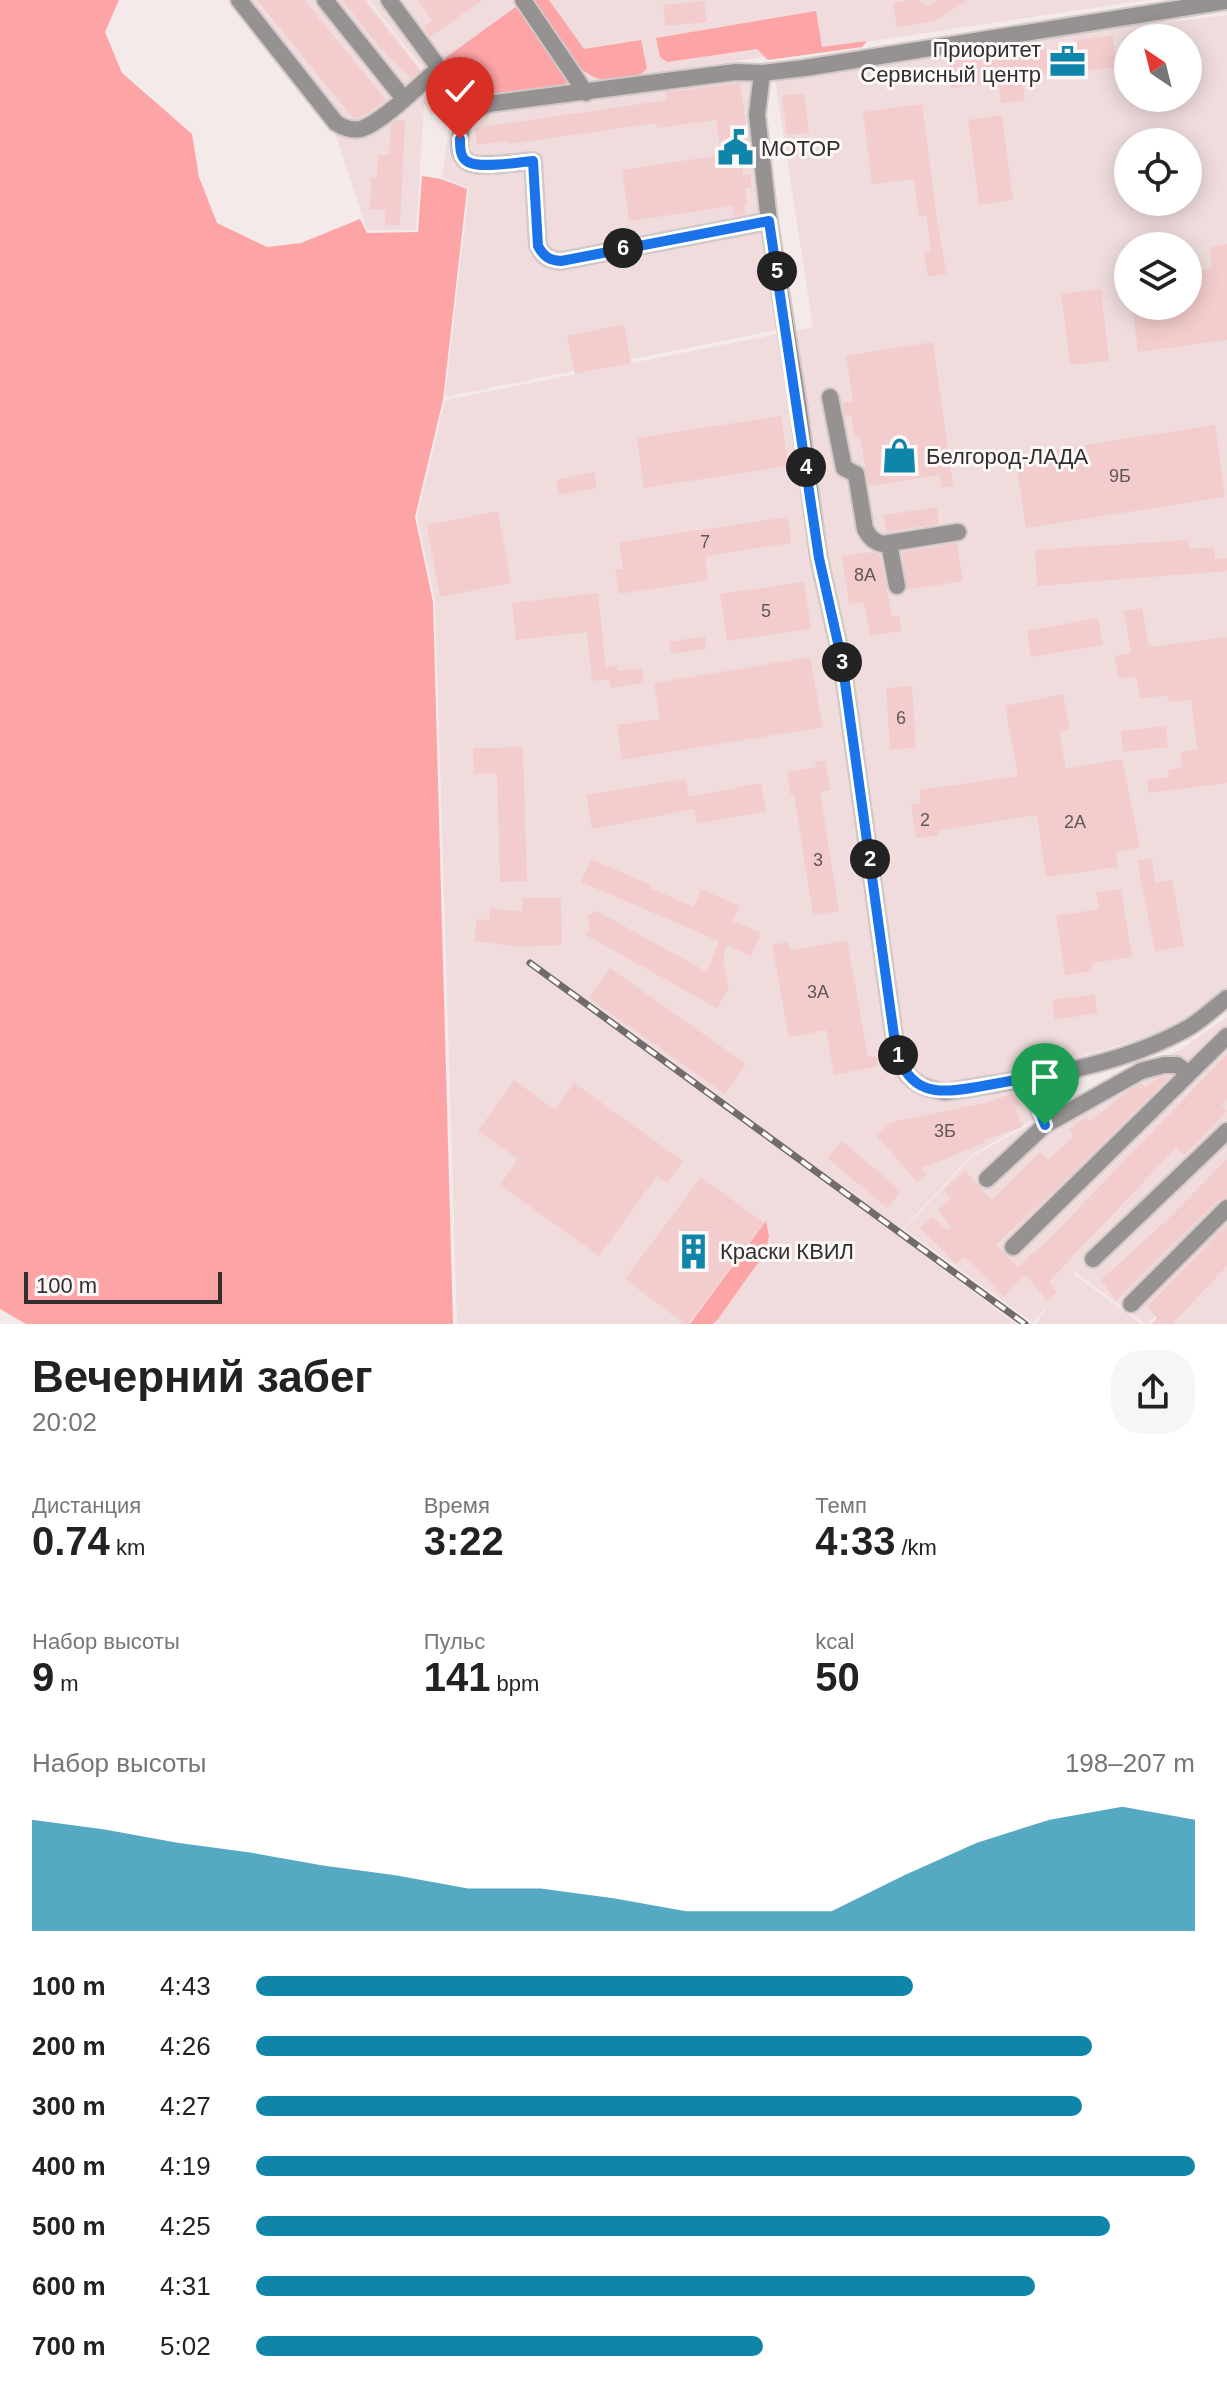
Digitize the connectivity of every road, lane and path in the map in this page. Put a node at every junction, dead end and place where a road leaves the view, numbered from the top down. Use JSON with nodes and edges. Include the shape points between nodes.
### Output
{"nodes":[{"id":1,"x":239,"y":0,"type":"edge"},
{"id":2,"x":325,"y":0,"type":"edge"},
{"id":3,"x":389,"y":0,"type":"edge"},
{"id":4,"x":523,"y":0,"type":"edge"},
{"id":5,"x":1227,"y":1,"type":"edge"},
{"id":6,"x":438,"y":69,"type":"junction"},
{"id":7,"x":762,"y":73,"type":"junction"},
{"id":8,"x":586,"y":93,"type":"junction"},
{"id":9,"x":404,"y":99,"type":"junction"},
{"id":10,"x":488,"y":104,"type":"junction"},
{"id":11,"x":769,"y":221,"type":"junction"},
{"id":12,"x":830,"y":397,"type":"dead end"},
{"id":13,"x":958,"y":532,"type":"dead end"},
{"id":14,"x":889,"y":543,"type":"junction"},
{"id":15,"x":897,"y":586,"type":"dead end"},
{"id":16,"x":1227,"y":998,"type":"edge"},
{"id":17,"x":1227,"y":1036,"type":"edge"},
{"id":18,"x":1188,"y":1073,"type":"junction"},
{"id":19,"x":1027,"y":1078,"type":"junction"},
{"id":20,"x":1045,"y":1125,"type":"junction"},
{"id":21,"x":1227,"y":1131,"type":"edge"},
{"id":22,"x":987,"y":1179,"type":"dead end"},
{"id":23,"x":1227,"y":1208,"type":"edge"},
{"id":24,"x":1013,"y":1247,"type":"dead end"},
{"id":25,"x":1093,"y":1259,"type":"dead end"},
{"id":26,"x":1131,"y":1304,"type":"dead end"}],
"edges":[{"from":1,"to":9,"type":"street","via":[[336,123],[359,130]]},
{"from":2,"to":9,"type":"street"},
{"from":3,"to":6,"type":"street"},
{"from":4,"to":8,"type":"street"},
{"from":5,"to":7,"type":"street"},
{"from":6,"to":9,"type":"street"},
{"from":6,"to":10,"type":"street","via":[[463,96]]},
{"from":7,"to":8,"type":"street"},
{"from":7,"to":11,"type":"street","via":[[757,115]]},
{"from":8,"to":10,"type":"street"},
{"from":10,"to":11,"type":"street","via":[[475,110],[462,128],[462,156],[478,165],[533,161],[538,246],[551,260]]},
{"from":11,"to":19,"type":"street","via":[[819,558],[842,661],[896,1050],[912,1080],[928,1089],[946,1092]]},
{"from":12,"to":14,"type":"street","via":[[844,468],[856,474],[865,529],[876,542]]},
{"from":13,"to":14,"type":"street"},
{"from":14,"to":15,"type":"street"},
{"from":16,"to":19,"type":"street","via":[[1164,1041],[1066,1072]]},
{"from":17,"to":18,"type":"street"},
{"from":18,"to":20,"type":"street","via":[[1177,1065],[1152,1067]]},
{"from":18,"to":24,"type":"street"},
{"from":19,"to":20,"type":"street"},
{"from":20,"to":22,"type":"street"},
{"from":21,"to":25,"type":"street"},
{"from":23,"to":26,"type":"street"}]}
